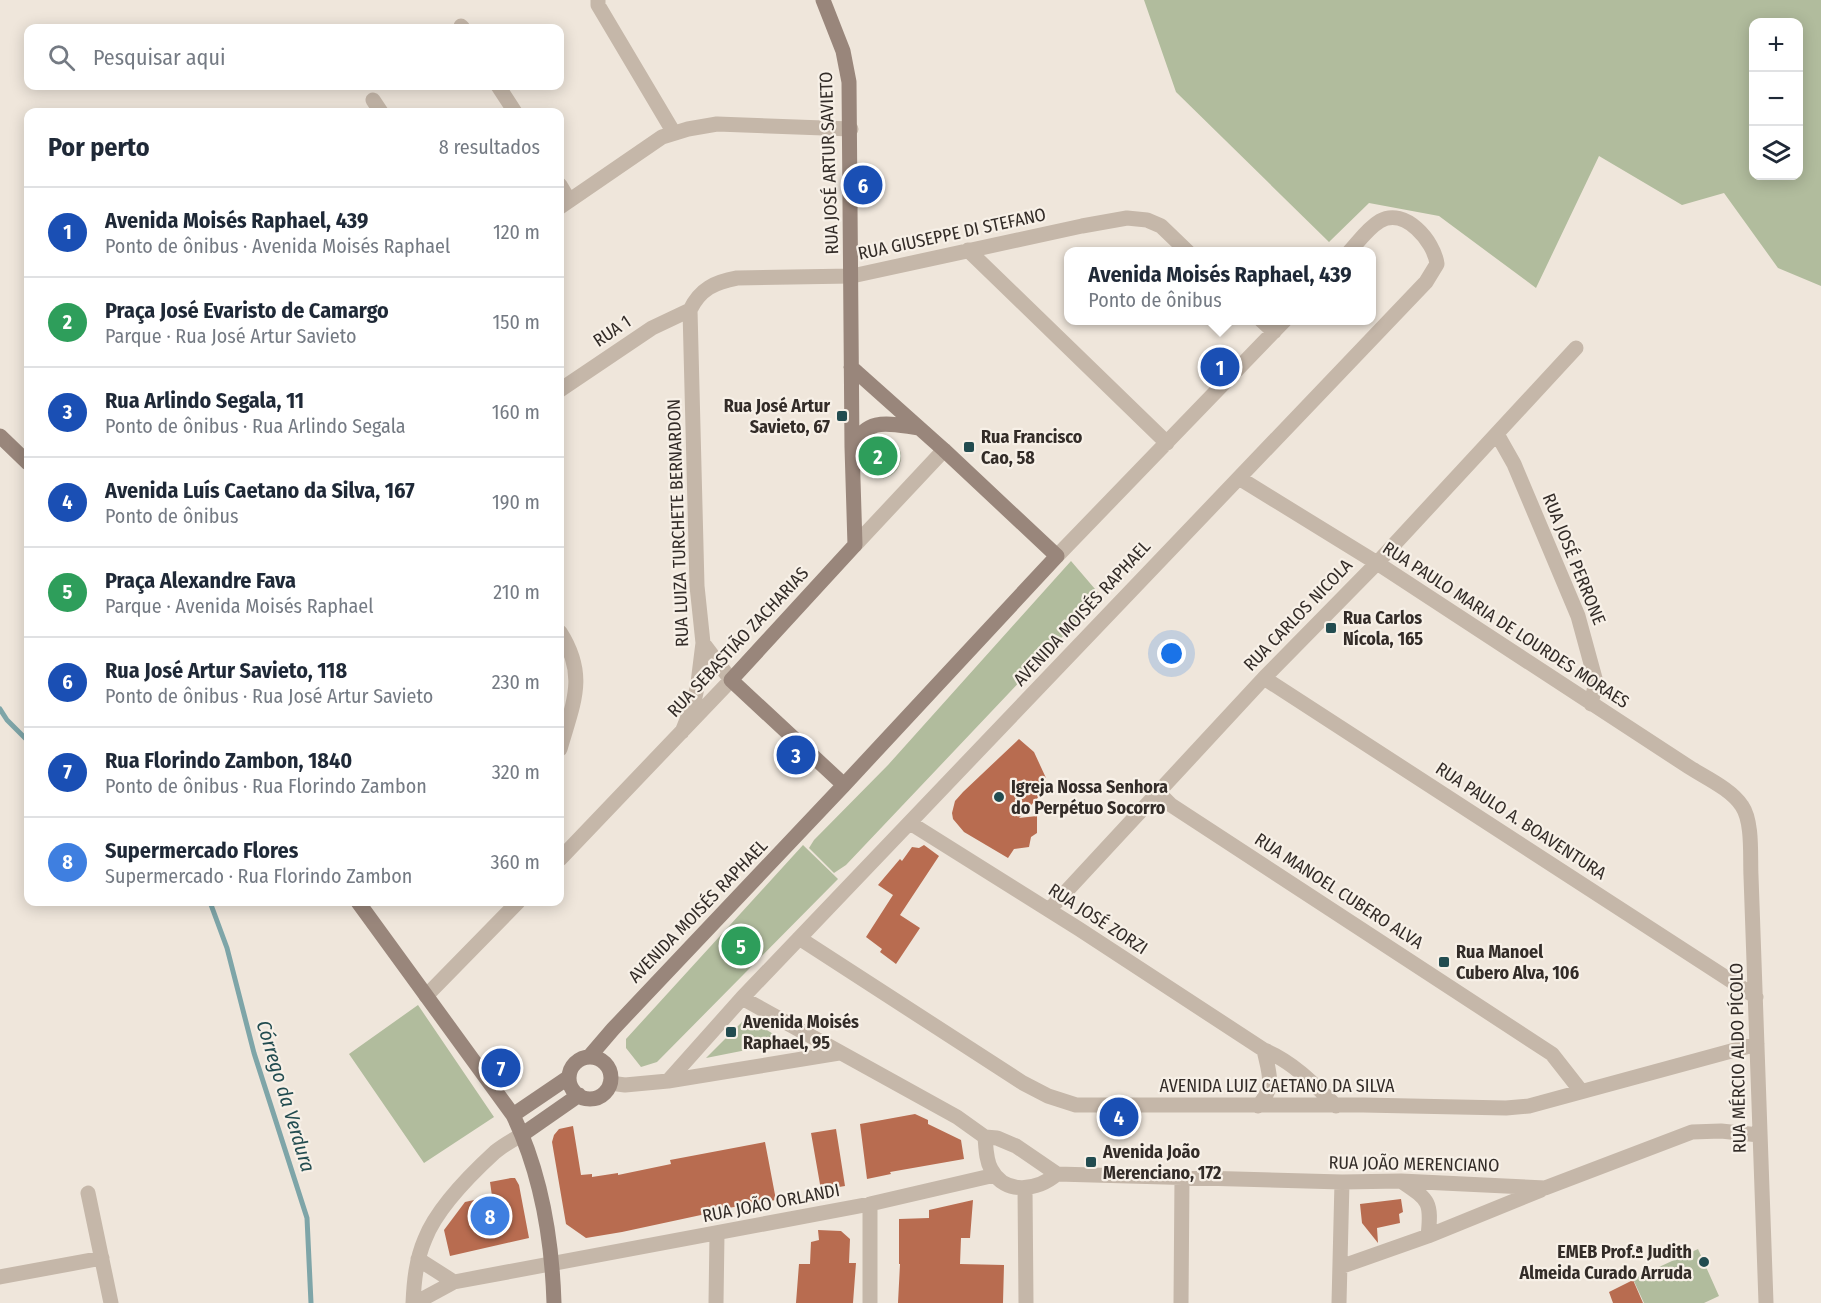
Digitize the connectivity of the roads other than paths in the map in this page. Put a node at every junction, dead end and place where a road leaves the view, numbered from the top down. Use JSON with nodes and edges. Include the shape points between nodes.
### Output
{"nodes":[{"id":1,"x":598,"y":0,"type":"edge"},
{"id":2,"x":823,"y":0,"type":"edge"},
{"id":3,"x":501,"y":90,"type":"edge"},
{"id":4,"x":512,"y":108,"type":"edge"},
{"id":5,"x":851,"y":129,"type":"junction"},
{"id":6,"x":674,"y":133,"type":"junction"},
{"id":7,"x":564,"y":204,"type":"edge"},
{"id":8,"x":1183,"y":247,"type":"edge"},
{"id":9,"x":1353,"y":247,"type":"edge"},
{"id":10,"x":968,"y":250,"type":"junction"},
{"id":11,"x":852,"y":276,"type":"junction"},
{"id":12,"x":690,"y":310,"type":"junction"},
{"id":13,"x":1266,"y":325,"type":"edge"},
{"id":14,"x":1281,"y":325,"type":"edge"},
{"id":15,"x":1274,"y":332,"type":"junction"},
{"id":16,"x":1576,"y":348,"type":"dead end"},
{"id":17,"x":851,"y":367,"type":"junction"},
{"id":18,"x":564,"y":387,"type":"edge"},
{"id":19,"x":919,"y":428,"type":"junction"},
{"id":20,"x":1497,"y":434,"type":"junction"},
{"id":21,"x":0,"y":436,"type":"edge"},
{"id":22,"x":1167,"y":443,"type":"junction"},
{"id":23,"x":852,"y":447,"type":"junction"},
{"id":24,"x":944,"y":450,"type":"junction"},
{"id":25,"x":24,"y":459,"type":"edge"},
{"id":26,"x":1239,"y":478,"type":"junction"},
{"id":27,"x":855,"y":545,"type":"junction"},
{"id":28,"x":1057,"y":556,"type":"junction"},
{"id":29,"x":1377,"y":563,"type":"junction"},
{"id":30,"x":564,"y":639,"type":"edge"},
{"id":31,"x":703,"y":643,"type":"junction"},
{"id":32,"x":1264,"y":678,"type":"junction"},
{"id":33,"x":731,"y":680,"type":"junction"},
{"id":34,"x":1591,"y":704,"type":"junction"},
{"id":35,"x":682,"y":732,"type":"junction"},
{"id":36,"x":564,"y":736,"type":"edge"},
{"id":37,"x":844,"y":785,"type":"junction"},
{"id":38,"x":1158,"y":792,"type":"junction"},
{"id":39,"x":1746,"y":813,"type":"joint"},
{"id":40,"x":910,"y":824,"type":"junction"},
{"id":41,"x":564,"y":855,"type":"edge"},
{"id":42,"x":361,"y":906,"type":"edge"},
{"id":43,"x":514,"y":906,"type":"edge"},
{"id":44,"x":1049,"y":910,"type":"junction"},
{"id":45,"x":799,"y":938,"type":"junction"},
{"id":46,"x":426,"y":996,"type":"junction"},
{"id":47,"x":1756,"y":997,"type":"junction"},
{"id":48,"x":742,"y":998,"type":"junction"},
{"id":49,"x":1757,"y":1044,"type":"junction"},
{"id":50,"x":1264,"y":1050,"type":"junction"},
{"id":51,"x":839,"y":1053,"type":"junction"},
{"id":52,"x":589,"y":1057,"type":"junction"},
{"id":53,"x":569,"y":1077,"type":"junction"},
{"id":54,"x":668,"y":1081,"type":"junction"},
{"id":55,"x":610,"y":1083,"type":"junction"},
{"id":56,"x":1581,"y":1091,"type":"junction"},
{"id":57,"x":579,"y":1095,"type":"junction"},
{"id":58,"x":1258,"y":1106,"type":"junction"},
{"id":59,"x":1336,"y":1106,"type":"junction"},
{"id":60,"x":513,"y":1115,"type":"junction"},
{"id":61,"x":523,"y":1134,"type":"junction"},
{"id":62,"x":1759,"y":1135,"type":"junction"},
{"id":63,"x":986,"y":1137,"type":"junction"},
{"id":64,"x":501,"y":1147,"type":"junction"},
{"id":65,"x":1057,"y":1174,"type":"junction"},
{"id":66,"x":995,"y":1175,"type":"junction"},
{"id":67,"x":1182,"y":1177,"type":"junction"},
{"id":68,"x":1401,"y":1180,"type":"junction"},
{"id":69,"x":1341,"y":1182,"type":"junction"},
{"id":70,"x":1025,"y":1188,"type":"junction"},
{"id":71,"x":1545,"y":1188,"type":"junction"},
{"id":72,"x":88,"y":1193,"type":"dead end"},
{"id":73,"x":870,"y":1204,"type":"junction"},
{"id":74,"x":717,"y":1233,"type":"junction"},
{"id":75,"x":1428,"y":1236,"type":"junction"},
{"id":76,"x":102,"y":1258,"type":"junction"},
{"id":77,"x":418,"y":1259,"type":"junction"},
{"id":78,"x":553,"y":1262,"type":"junction"},
{"id":79,"x":1340,"y":1267,"type":"junction"},
{"id":80,"x":0,"y":1277,"type":"edge"},
{"id":81,"x":454,"y":1282,"type":"junction"},
{"id":82,"x":111,"y":1303,"type":"edge"},
{"id":83,"x":414,"y":1303,"type":"edge"},
{"id":84,"x":554,"y":1303,"type":"edge"},
{"id":85,"x":716,"y":1303,"type":"edge"},
{"id":86,"x":870,"y":1303,"type":"edge"},
{"id":87,"x":1026,"y":1303,"type":"edge"},
{"id":88,"x":1181,"y":1303,"type":"edge"},
{"id":89,"x":1339,"y":1303,"type":"edge"},
{"id":90,"x":1766,"y":1303,"type":"edge"}],
"edges":[{"from":1,"to":6,"type":"street"},
{"from":2,"to":5,"type":"street","name":"RUA JOSÉ ARTUR SAVIETO","via":[[847,67]]},
{"from":3,"to":4,"type":"street"},
{"from":5,"to":6,"type":"street","via":[[717,124]]},
{"from":5,"to":11,"type":"street","name":"RUA JOSÉ ARTUR SAVIETO"},
{"from":6,"to":7,"type":"street","via":[[640,150]]},
{"from":8,"to":10,"type":"street","name":"RUA GIUSEPPE DI STEFANO","via":[[1161,226],[1127,218]]},
{"from":9,"to":26,"type":"street","name":"AVENIDA MOISÉS RAPHAEL","via":[[1372,226],[1394,218],[1418,229],[1434,249],[1437,264],[1426,282]]},
{"from":10,"to":11,"type":"street","name":"RUA GIUSEPPE DI STEFANO"},
{"from":10,"to":22,"type":"street"},
{"from":11,"to":12,"type":"street","name":"RUA GIUSEPPE DI STEFANO","via":[[721,281],[695,298]]},
{"from":11,"to":17,"type":"street","name":"RUA JOSÉ ARTUR SAVIETO"},
{"from":12,"to":18,"type":"street","name":"RUA 1","via":[[652,328]]},
{"from":12,"to":31,"type":"street","name":"RUA LUIZA TURCHETE BERNARDON","via":[[697,586]]},
{"from":13,"to":15,"type":"street"},
{"from":14,"to":15,"type":"street","name":"AVENIDA MOISÉS RAPHAEL"},
{"from":15,"to":22,"type":"street","name":"AVENIDA MOISÉS RAPHAEL"},
{"from":16,"to":20,"type":"street","name":"RUA CARLOS NICOLA"},
{"from":17,"to":19,"type":"street"},
{"from":17,"to":23,"type":"street","name":"RUA JOSÉ ARTUR SAVIETO"},
{"from":19,"to":23,"type":"street","via":[[871,426],[863,430]]},
{"from":19,"to":24,"type":"street"},
{"from":20,"to":29,"type":"street","name":"RUA CARLOS NICOLA"},
{"from":20,"to":34,"type":"street","name":"RUA JOSÉ PERRONE","via":[[1514,464],[1578,616],[1596,682]]},
{"from":21,"to":25,"type":"street"},
{"from":22,"to":28,"type":"street","name":"AVENIDA MOISÉS RAPHAEL"},
{"from":23,"to":27,"type":"street","name":"RUA JOSÉ ARTUR SAVIETO"},
{"from":24,"to":27,"type":"street","name":"RUA SEBASTIÃO ZACHARIAS"},
{"from":24,"to":28,"type":"street"},
{"from":26,"to":29,"type":"street","name":"RUA PAULO MARIA DE LOURDES MORAES"},
{"from":26,"to":40,"type":"street","name":"AVENIDA MOISÉS RAPHAEL"},
{"from":27,"to":33,"type":"street","name":"RUA SEBASTIÃO ZACHARIAS"},
{"from":28,"to":37,"type":"street","name":"AVENIDA MOISÉS RAPHAEL"},
{"from":29,"to":32,"type":"street","name":"RUA CARLOS NICOLA"},
{"from":29,"to":34,"type":"street","name":"RUA PAULO MARIA DE LOURDES MORAES"},
{"from":30,"to":36,"type":"street","via":[[575,662],[576,679]]},
{"from":31,"to":33,"type":"street"},
{"from":31,"to":35,"type":"street","name":"RUA LUIZA TURCHETE BERNARDON","via":[[694,702]]},
{"from":32,"to":38,"type":"street","name":"RUA CARLOS NICOLA"},
{"from":32,"to":47,"type":"street","name":"RUA PAULO A. BOAVENTURA"},
{"from":33,"to":35,"type":"street","name":"RUA SEBASTIÃO ZACHARIAS"},
{"from":33,"to":37,"type":"street"},
{"from":34,"to":39,"type":"street","name":"RUA PAULO MARIA DE LOURDES MORAES","via":[[1732,796]]},
{"from":35,"to":41,"type":"street","name":"RUA SEBASTIÃO ZACHARIAS"},
{"from":37,"to":52,"type":"street","name":"AVENIDA MOISÉS RAPHAEL"},
{"from":38,"to":44,"type":"street","name":"RUA CARLOS NICOLA"},
{"from":38,"to":56,"type":"street","name":"RUA MANOEL CUBERO ALVA","via":[[1171,805],[1552,1053]]},
{"from":39,"to":47,"type":"street","name":"RUA MÉRCIO ALDO PÍCOLO"},
{"from":40,"to":44,"type":"street","name":"RUA JOSÉ ZORZI"},
{"from":40,"to":45,"type":"street","name":"AVENIDA MOISÉS RAPHAEL"},
{"from":42,"to":46,"type":"street"},
{"from":43,"to":46,"type":"street"},
{"from":44,"to":50,"type":"street","name":"RUA JOSÉ ZORZI"},
{"from":45,"to":48,"type":"street","name":"AVENIDA MOISÉS RAPHAEL"},
{"from":45,"to":58,"type":"street","name":"AVENIDA LUIZ CAETANO DA SILVA","via":[[1048,1096],[1076,1105]]},
{"from":46,"to":60,"type":"street"},
{"from":47,"to":49,"type":"street","name":"RUA MÉRCIO ALDO PÍCOLO"},
{"from":48,"to":51,"type":"street"},
{"from":48,"to":54,"type":"street","name":"AVENIDA MOISÉS RAPHAEL"},
{"from":49,"to":56,"type":"street","name":"AVENIDA LUIZ CAETANO DA SILVA"},
{"from":49,"to":62,"type":"street","name":"RUA MÉRCIO ALDO PÍCOLO"},
{"from":50,"to":58,"type":"street","via":[[1270,1083],[1267,1096]]},
{"from":50,"to":59,"type":"street","name":"RUA JOSÉ ZORZI","via":[[1283,1058]]},
{"from":51,"to":54,"type":"street"},
{"from":51,"to":63,"type":"street"},
{"from":52,"to":53,"type":"street","via":[[575,1063]]},
{"from":52,"to":55,"type":"street","via":[[606,1065]]},
{"from":53,"to":57,"type":"street"},
{"from":53,"to":60,"type":"street"},
{"from":54,"to":55,"type":"street"},
{"from":55,"to":57,"type":"street","via":[[601,1095]]},
{"from":56,"to":59,"type":"street","name":"AVENIDA LUIZ CAETANO DA SILVA","via":[[1529,1106],[1506,1108]]},
{"from":57,"to":61,"type":"street"},
{"from":58,"to":59,"type":"street","name":"AVENIDA LUIZ CAETANO DA SILVA"},
{"from":60,"to":61,"type":"street"},
{"from":60,"to":64,"type":"street"},
{"from":61,"to":64,"type":"street"},
{"from":61,"to":78,"type":"street","via":[[537,1180]]},
{"from":62,"to":71,"type":"street","name":"RUA JOÃO MERENCIANO","via":[[1692,1132]]},
{"from":62,"to":90,"type":"street","name":"RUA MÉRCIO ALDO PÍCOLO"},
{"from":63,"to":65,"type":"street","via":[[1016,1146]]},
{"from":63,"to":66,"type":"street","via":[[987,1156]]},
{"from":64,"to":77,"type":"street","via":[[447,1204],[425,1238]]},
{"from":65,"to":67,"type":"street","name":"RUA JOÃO MERENCIANO"},
{"from":65,"to":70,"type":"street","name":"RUA JOÃO MERENCIANO","via":[[1041,1186]]},
{"from":66,"to":70,"type":"street","via":[[1015,1187]]},
{"from":66,"to":73,"type":"street","name":"RUA JOÃO ORLANDI"},
{"from":67,"to":69,"type":"street","name":"RUA JOÃO MERENCIANO"},
{"from":67,"to":88,"type":"street"},
{"from":68,"to":69,"type":"street","name":"RUA JOÃO MERENCIANO"},
{"from":68,"to":71,"type":"street","name":"RUA JOÃO MERENCIANO"},
{"from":68,"to":75,"type":"street","via":[[1425,1198],[1429,1206]]},
{"from":69,"to":79,"type":"street"},
{"from":70,"to":87,"type":"street"},
{"from":71,"to":75,"type":"street"},
{"from":72,"to":76,"type":"street"},
{"from":73,"to":74,"type":"street","name":"RUA JOÃO ORLANDI"},
{"from":73,"to":86,"type":"street"},
{"from":74,"to":78,"type":"street","name":"RUA JOÃO ORLANDI"},
{"from":74,"to":85,"type":"street"},
{"from":75,"to":79,"type":"street"},
{"from":76,"to":80,"type":"street"},
{"from":76,"to":82,"type":"street"},
{"from":77,"to":81,"type":"street"},
{"from":77,"to":83,"type":"street"},
{"from":78,"to":81,"type":"street","name":"RUA JOÃO ORLANDI"},
{"from":78,"to":84,"type":"street"},
{"from":79,"to":89,"type":"street"},
{"from":81,"to":83,"type":"street","name":"RUA JOÃO ORLANDI"}]}
